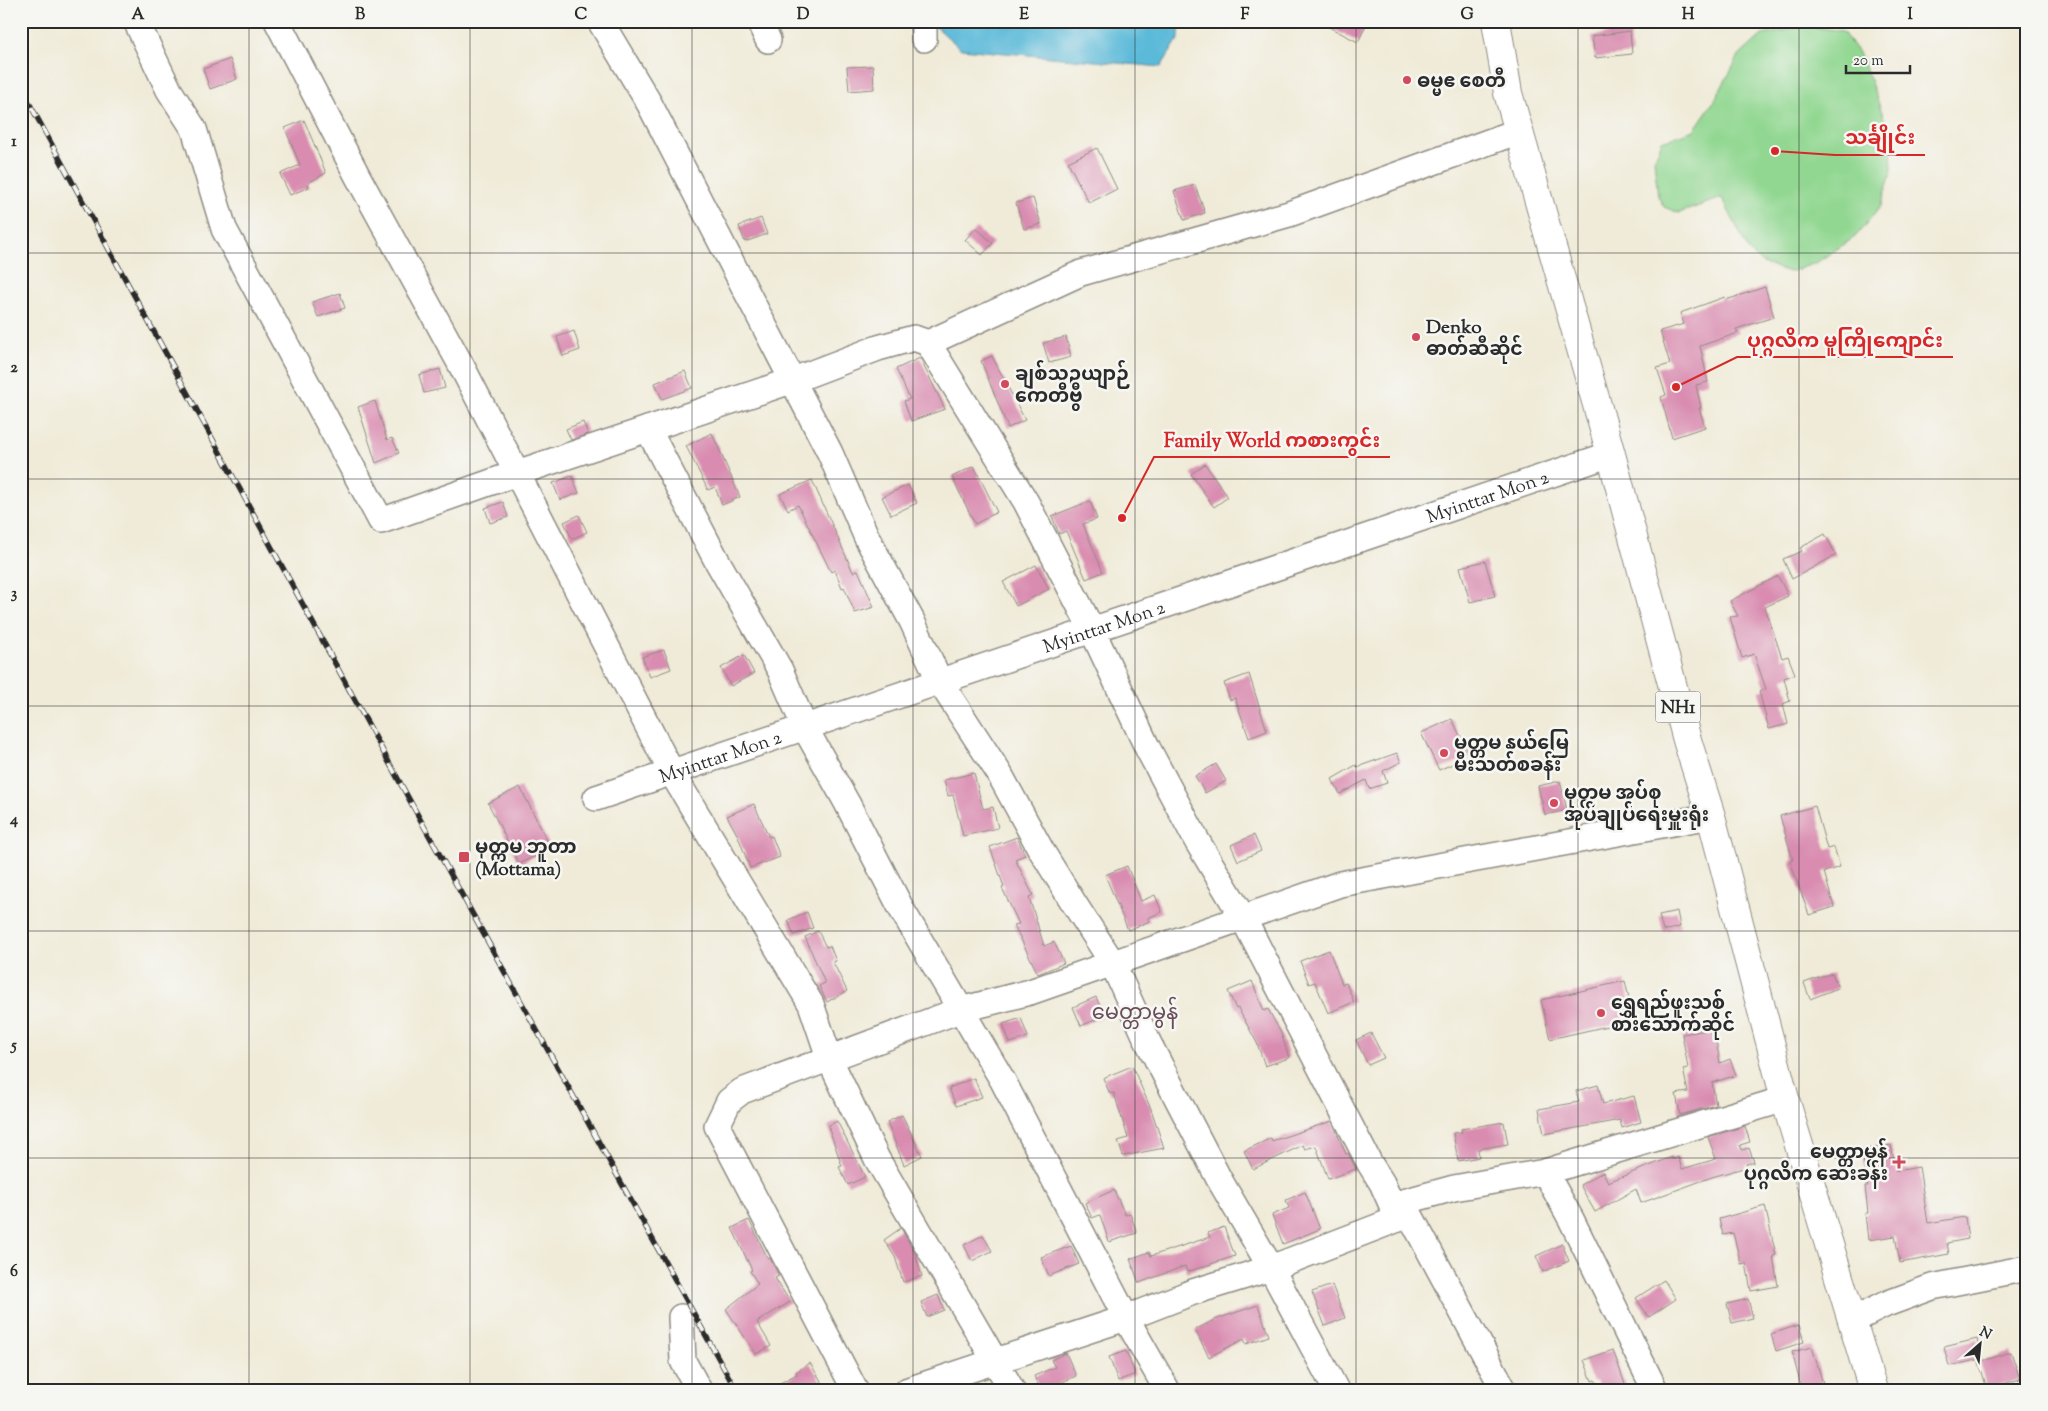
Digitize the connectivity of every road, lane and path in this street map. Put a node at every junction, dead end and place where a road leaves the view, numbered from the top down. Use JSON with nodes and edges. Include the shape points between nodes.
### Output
{"nodes":[{"id":1,"x":136,"y":21,"type":"edge"},
{"id":2,"x":277,"y":21,"type":"edge"},
{"id":3,"x":600,"y":21,"type":"edge"},
{"id":4,"x":1496,"y":21,"type":"edge"},
{"id":5,"x":1519,"y":131,"type":"junction"},
{"id":6,"x":928,"y":343,"type":"junction"},
{"id":7,"x":791,"y":381,"type":"junction"},
{"id":8,"x":648,"y":429,"type":"junction"},
{"id":9,"x":1611,"y":454,"type":"junction"},
{"id":10,"x":517,"y":473,"type":"junction"},
{"id":11,"x":1092,"y":630,"type":"junction"},
{"id":12,"x":940,"y":682,"type":"junction"},
{"id":13,"x":805,"y":728,"type":"junction"},
{"id":14,"x":672,"y":773,"type":"junction"},
{"id":15,"x":596,"y":798,"type":"dead end"},
{"id":16,"x":1711,"y":816,"type":"junction"},
{"id":17,"x":1243,"y":918,"type":"junction"},
{"id":18,"x":1112,"y":962,"type":"junction"},
{"id":19,"x":960,"y":1010,"type":"junction"},
{"id":20,"x":830,"y":1060,"type":"junction"},
{"id":21,"x":1785,"y":1099,"type":"junction"},
{"id":22,"x":1545,"y":1172,"type":"junction"},
{"id":23,"x":1400,"y":1210,"type":"junction"},
{"id":24,"x":1271,"y":1268,"type":"junction"},
{"id":25,"x":2027,"y":1268,"type":"edge"},
{"id":26,"x":681,"y":1318,"type":"dead end"},
{"id":27,"x":1126,"y":1318,"type":"junction"},
{"id":28,"x":1852,"y":1321,"type":"junction"},
{"id":29,"x":995,"y":1360,"type":"junction"},
{"id":30,"x":699,"y":1390,"type":"edge"},
{"id":31,"x":855,"y":1390,"type":"edge"},
{"id":32,"x":908,"y":1390,"type":"edge"},
{"id":33,"x":1012,"y":1390,"type":"edge"},
{"id":34,"x":1167,"y":1390,"type":"edge"},
{"id":35,"x":1336,"y":1390,"type":"edge"},
{"id":36,"x":1504,"y":1390,"type":"edge"},
{"id":37,"x":1655,"y":1390,"type":"edge"},
{"id":38,"x":1873,"y":1390,"type":"edge"}],
"edges":[{"from":1,"to":10,"type":"street","via":[[169,90],[194,129],[224,230],[381,521]]},
{"from":2,"to":10,"type":"street"},
{"from":3,"to":7,"type":"street","via":[[649,103]]},
{"from":4,"to":5,"type":"highway","number":"NH1","via":[[1508,93]]},
{"from":5,"to":6,"type":"street","via":[[1289,214],[1082,273]]},
{"from":5,"to":9,"type":"highway","number":"NH1"},
{"from":6,"to":7,"type":"street","via":[[914,338]]},
{"from":6,"to":11,"type":"street","via":[[1026,502]]},
{"from":7,"to":8,"type":"street"},
{"from":7,"to":12,"type":"street","via":[[830,453],[867,538],[912,621]]},
{"from":8,"to":10,"type":"street"},
{"from":8,"to":13,"type":"street","via":[[716,559],[780,670]]},
{"from":9,"to":11,"type":"street","name":"Myinttar Mon 2"},
{"from":9,"to":16,"type":"highway","number":"NH1","via":[[1687,740]]},
{"from":10,"to":14,"type":"street"},
{"from":11,"to":12,"type":"street","name":"Myinttar Mon 2"},
{"from":11,"to":17,"type":"street","via":[[1148,748]]},
{"from":12,"to":13,"type":"street","name":"Myinttar Mon 2"},
{"from":12,"to":18,"type":"street"},
{"from":13,"to":14,"type":"street","name":"Myinttar Mon 2"},
{"from":13,"to":19,"type":"street","via":[[902,910]]},
{"from":14,"to":15,"type":"street","name":"Myinttar Mon 2"},
{"from":14,"to":20,"type":"street","via":[[811,1004]]},
{"from":16,"to":17,"type":"street","via":[[1340,884]]},
{"from":16,"to":21,"type":"highway","number":"NH1"},
{"from":17,"to":18,"type":"street"},
{"from":17,"to":23,"type":"street","via":[[1370,1164]]},
{"from":18,"to":19,"type":"street","via":[[1030,992]]},
{"from":18,"to":24,"type":"street","via":[[1148,1042],[1218,1179]]},
{"from":19,"to":20,"type":"street"},
{"from":19,"to":27,"type":"street","via":[[1003,1081]]},
{"from":20,"to":29,"type":"street","via":[[877,1159]]},
{"from":20,"to":31,"type":"street","via":[[742,1091],[729,1101],[717,1126]]},
{"from":21,"to":22,"type":"street"},
{"from":21,"to":28,"type":"highway","number":"NH1"},
{"from":22,"to":23,"type":"street","via":[[1454,1188]]},
{"from":22,"to":37,"type":"street"},
{"from":23,"to":24,"type":"street"},
{"from":23,"to":36,"type":"street"},
{"from":24,"to":27,"type":"street","via":[[1193,1292]]},
{"from":24,"to":35,"type":"street"},
{"from":25,"to":28,"type":"street","via":[[1932,1287]]},
{"from":26,"to":30,"type":"street","via":[[683,1360]]},
{"from":27,"to":29,"type":"street"},
{"from":27,"to":34,"type":"street"},
{"from":28,"to":38,"type":"highway","number":"NH1"},
{"from":29,"to":32,"type":"street"},
{"from":29,"to":33,"type":"street"}]}
